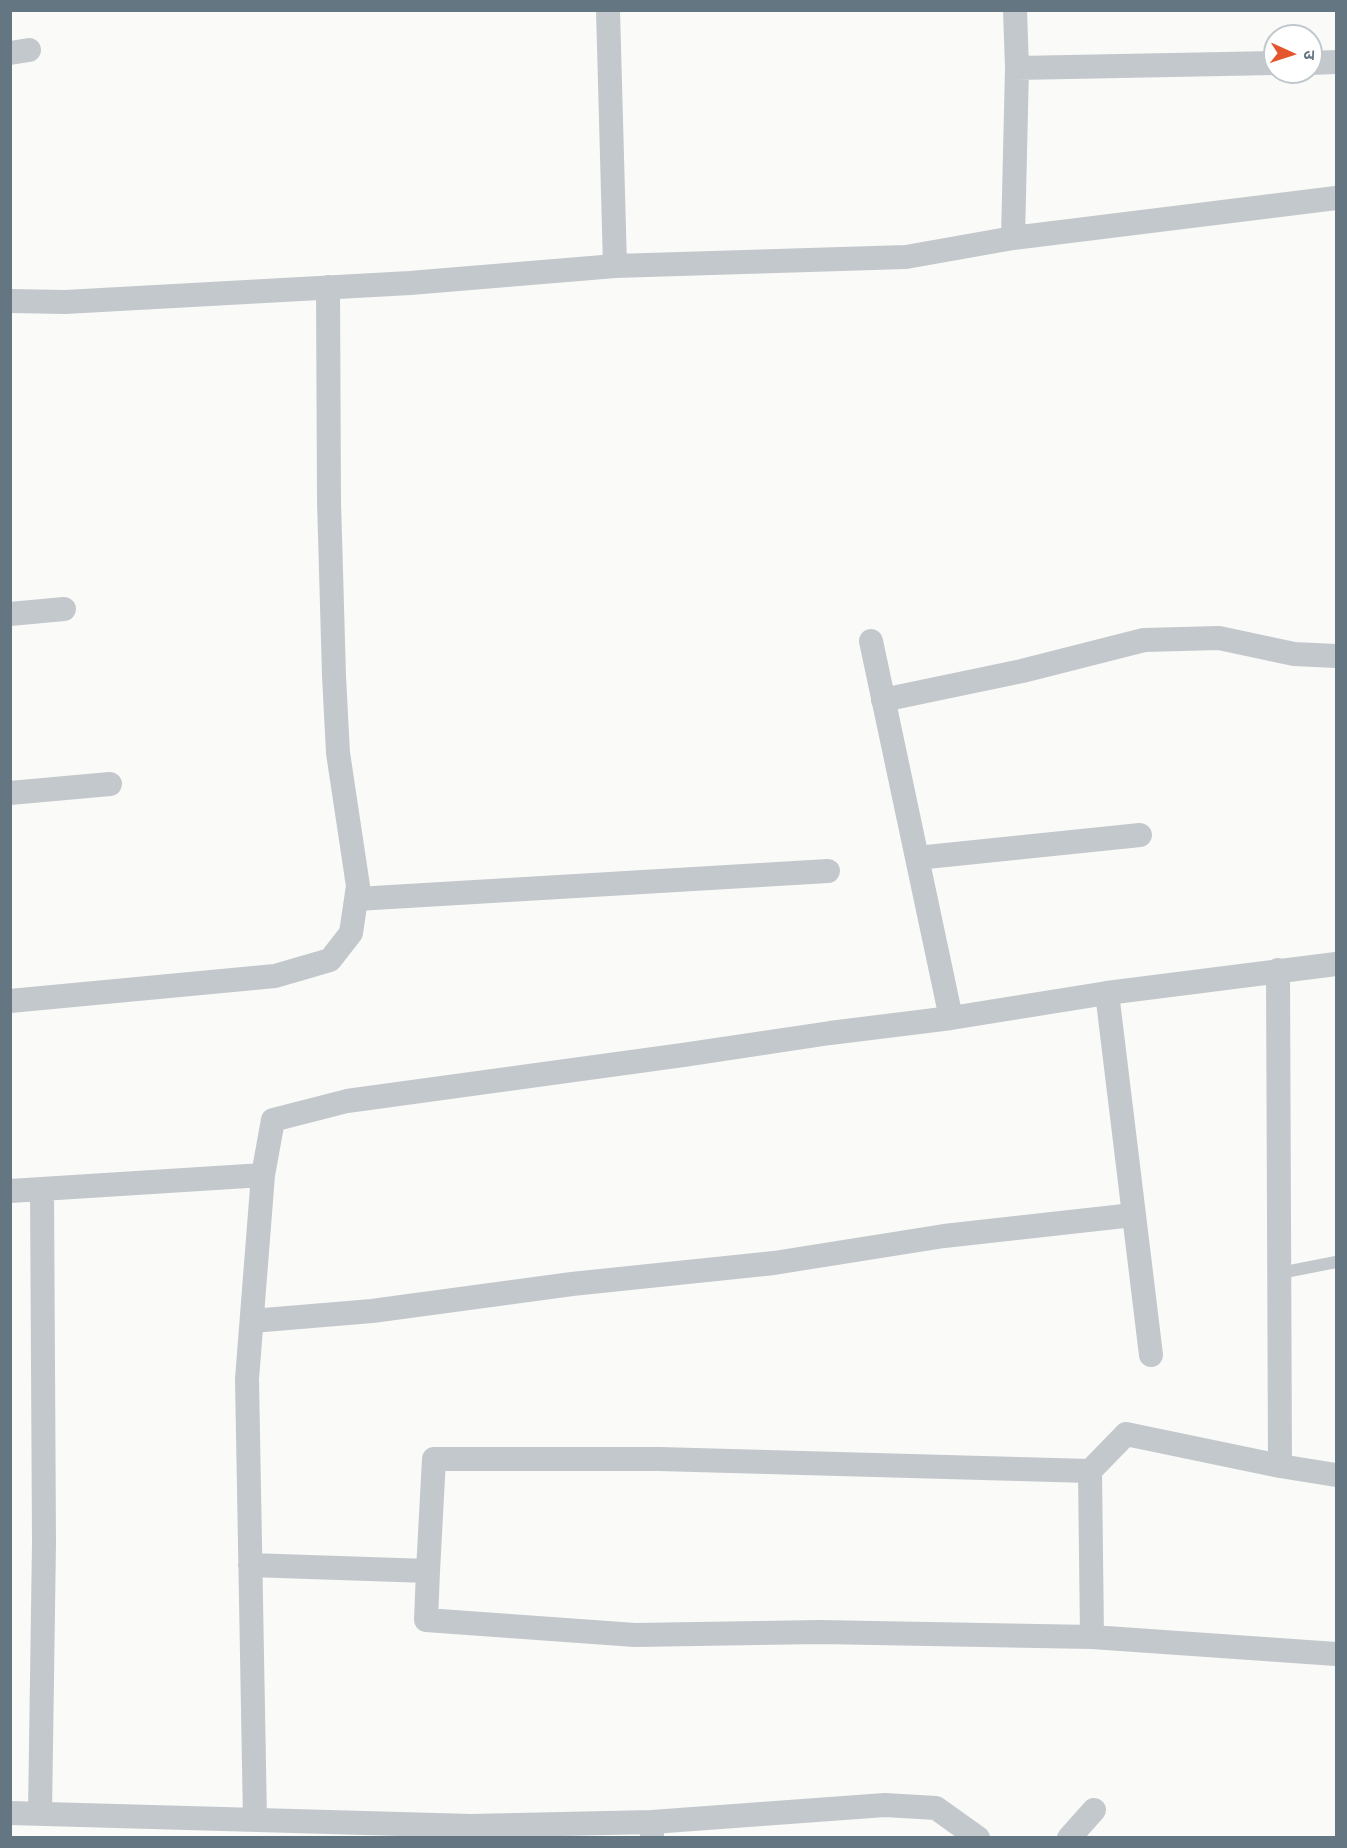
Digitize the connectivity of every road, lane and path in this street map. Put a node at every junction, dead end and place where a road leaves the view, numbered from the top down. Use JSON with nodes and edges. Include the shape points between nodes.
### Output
{"nodes":[{"id":1,"x":608,"y":10,"type":"edge"},
{"id":2,"x":1015,"y":10,"type":"edge"},
{"id":3,"x":1263,"y":63,"type":"edge"},
{"id":4,"x":1017,"y":68,"type":"junction"},
{"id":5,"x":1336,"y":198,"type":"edge"},
{"id":6,"x":1013,"y":238,"type":"junction"},
{"id":7,"x":615,"y":266,"type":"junction"},
{"id":8,"x":328,"y":287,"type":"junction"},
{"id":9,"x":10,"y":301,"type":"edge"},
{"id":10,"x":64,"y":609,"type":"dead end"},
{"id":11,"x":10,"y":614,"type":"edge"},
{"id":12,"x":871,"y":641,"type":"dead end"},
{"id":13,"x":1336,"y":656,"type":"edge"},
{"id":14,"x":884,"y":700,"type":"junction"},
{"id":15,"x":110,"y":784,"type":"dead end"},
{"id":16,"x":10,"y":793,"type":"edge"},
{"id":17,"x":1140,"y":835,"type":"dead end"},
{"id":18,"x":917,"y":858,"type":"junction"},
{"id":19,"x":828,"y":871,"type":"dead end"},
{"id":20,"x":357,"y":899,"type":"junction"},
{"id":21,"x":1336,"y":964,"type":"edge"},
{"id":22,"x":1278,"y":970,"type":"junction"},
{"id":23,"x":1107,"y":993,"type":"junction"},
{"id":24,"x":10,"y":1001,"type":"edge"},
{"id":25,"x":951,"y":1018,"type":"junction"},
{"id":26,"x":262,"y":1175,"type":"junction"},
{"id":27,"x":42,"y":1189,"type":"junction"},
{"id":28,"x":10,"y":1191,"type":"edge"},
{"id":29,"x":1134,"y":1215,"type":"junction"},
{"id":30,"x":1336,"y":1262,"type":"edge"},
{"id":31,"x":1280,"y":1273,"type":"junction"},
{"id":32,"x":252,"y":1322,"type":"junction"},
{"id":33,"x":1150,"y":1355,"type":"dead end"},
{"id":34,"x":1280,"y":1466,"type":"junction"},
{"id":35,"x":1089,"y":1471,"type":"junction"},
{"id":36,"x":1336,"y":1475,"type":"edge"},
{"id":37,"x":250,"y":1565,"type":"junction"},
{"id":38,"x":428,"y":1571,"type":"junction"},
{"id":39,"x":1092,"y":1637,"type":"junction"},
{"id":40,"x":1336,"y":1654,"type":"edge"},
{"id":41,"x":1094,"y":1810,"type":"dead end"},
{"id":42,"x":10,"y":1813,"type":"edge"},
{"id":43,"x":40,"y":1814,"type":"junction"},
{"id":44,"x":255,"y":1820,"type":"junction"},
{"id":45,"x":652,"y":1830,"type":"edge"},
{"id":46,"x":471,"y":1832,"type":"edge"},
{"id":47,"x":978,"y":1838,"type":"edge"},
{"id":48,"x":1069,"y":1838,"type":"edge"}],
"edges":[{"from":1,"to":7,"type":"street"},
{"from":2,"to":4,"type":"street"},
{"from":3,"to":4,"type":"street"},
{"from":4,"to":6,"type":"street"},
{"from":5,"to":6,"type":"street"},
{"from":6,"to":7,"type":"street","via":[[906,257]]},
{"from":7,"to":8,"type":"street"},
{"from":8,"to":9,"type":"street","via":[[65,302]]},
{"from":8,"to":20,"type":"street","via":[[334,676]]},
{"from":10,"to":11,"type":"street"},
{"from":12,"to":14,"type":"street"},
{"from":13,"to":14,"type":"street","via":[[1294,654],[1219,638],[1144,640]]},
{"from":14,"to":18,"type":"street"},
{"from":15,"to":16,"type":"street"},
{"from":17,"to":18,"type":"street"},
{"from":18,"to":25,"type":"street"},
{"from":19,"to":20,"type":"street"},
{"from":20,"to":24,"type":"street","via":[[351,933],[330,960],[274,976]]},
{"from":21,"to":22,"type":"street"},
{"from":22,"to":23,"type":"street"},
{"from":22,"to":31,"type":"street"},
{"from":23,"to":25,"type":"street"},
{"from":23,"to":29,"type":"street"},
{"from":25,"to":26,"type":"street","via":[[347,1101],[273,1120]]},
{"from":26,"to":27,"type":"street"},
{"from":26,"to":32,"type":"street"},
{"from":27,"to":28,"type":"street"},
{"from":27,"to":43,"type":"street","via":[[44,1542]]},
{"from":29,"to":32,"type":"street","via":[[944,1236],[774,1263]]},
{"from":29,"to":33,"type":"street"},
{"from":30,"to":31,"type":"lane"},
{"from":31,"to":34,"type":"street"},
{"from":32,"to":37,"type":"street","via":[[247,1379]]},
{"from":34,"to":35,"type":"street","via":[[1126,1434]]},
{"from":34,"to":36,"type":"street"},
{"from":35,"to":38,"type":"street","via":[[659,1459],[434,1460]]},
{"from":35,"to":39,"type":"street"},
{"from":37,"to":38,"type":"street"},
{"from":37,"to":44,"type":"street"},
{"from":38,"to":39,"type":"street","via":[[426,1620],[635,1635],[820,1632]]},
{"from":39,"to":40,"type":"street"},
{"from":41,"to":48,"type":"street"},
{"from":42,"to":43,"type":"street"},
{"from":43,"to":44,"type":"street"},
{"from":44,"to":46,"type":"street"},
{"from":45,"to":46,"type":"street"},
{"from":45,"to":47,"type":"street","via":[[885,1805],[936,1808]]}]}
